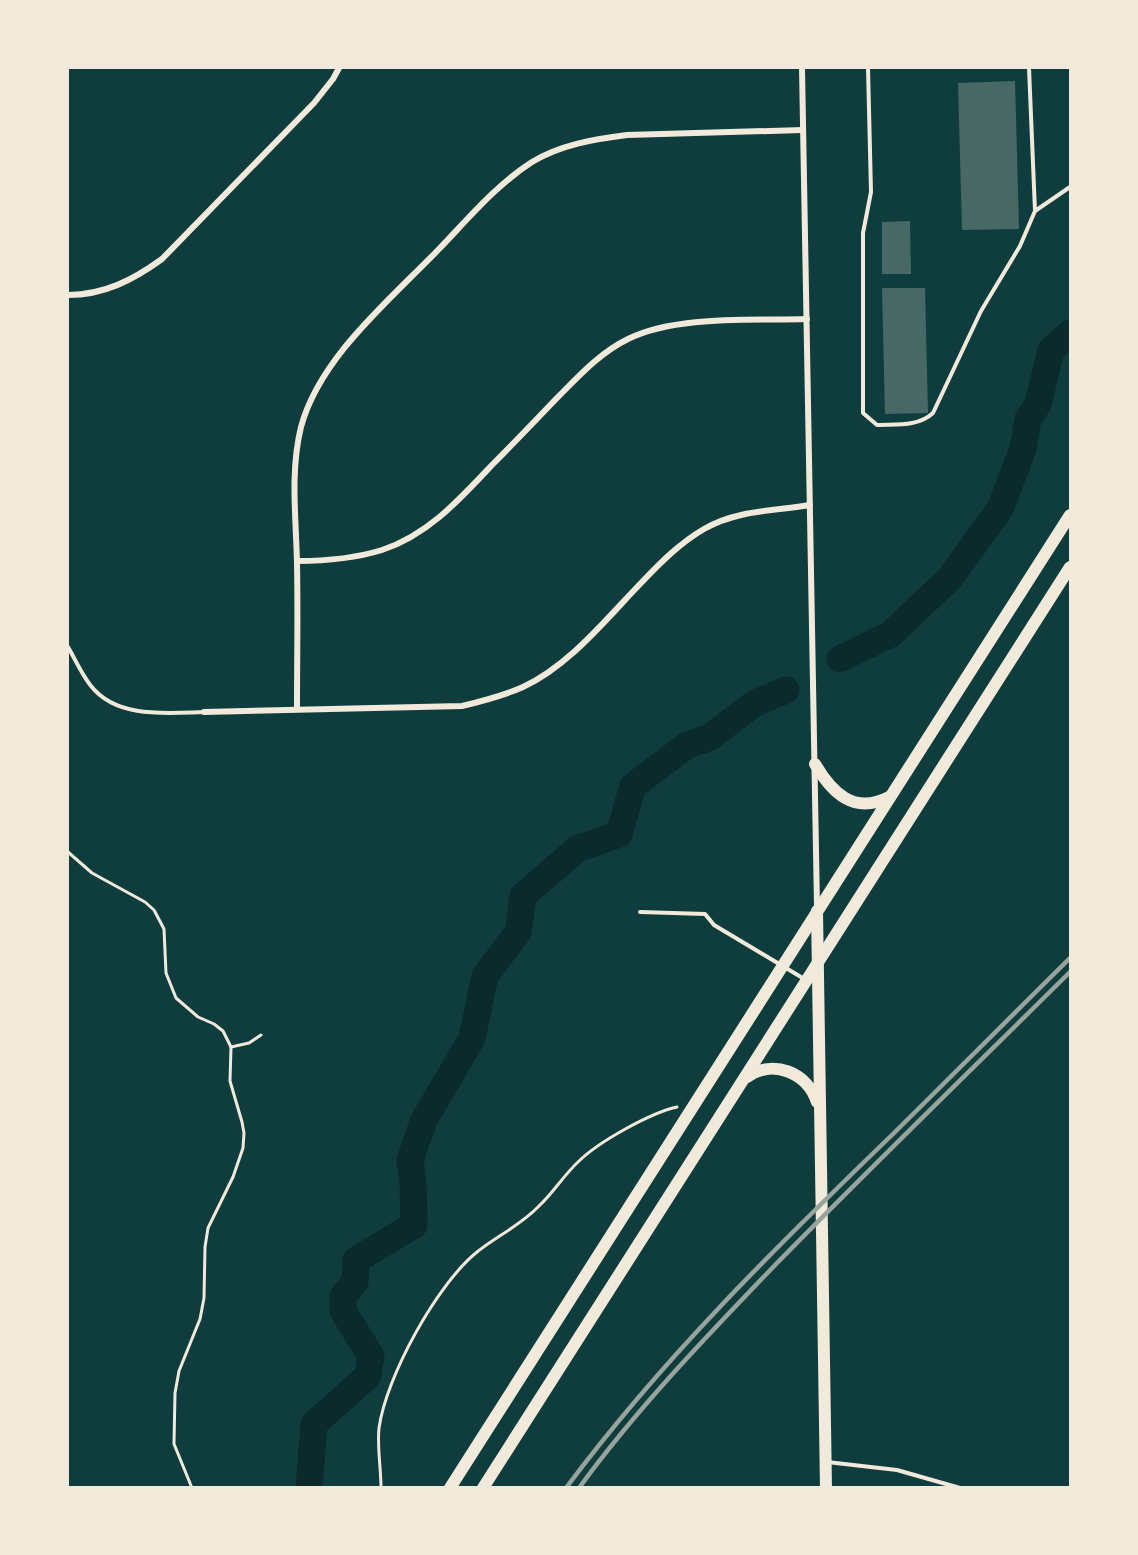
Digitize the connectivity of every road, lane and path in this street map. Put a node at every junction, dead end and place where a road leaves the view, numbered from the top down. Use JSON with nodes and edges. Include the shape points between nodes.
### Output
{"nodes":[{"id":1,"x":339,"y":68,"type":"edge"},
{"id":2,"x":802,"y":68,"type":"edge"},
{"id":3,"x":868,"y":68,"type":"edge"},
{"id":4,"x":1029,"y":68,"type":"edge"},
{"id":5,"x":803,"y":130,"type":"junction"},
{"id":6,"x":1071,"y":186,"type":"edge"},
{"id":7,"x":1035,"y":211,"type":"junction"},
{"id":8,"x":68,"y":295,"type":"edge"},
{"id":9,"x":807,"y":319,"type":"junction"},
{"id":10,"x":810,"y":505,"type":"junction"},
{"id":11,"x":1071,"y":515,"type":"edge"},
{"id":12,"x":297,"y":561,"type":"junction"},
{"id":13,"x":1071,"y":567,"type":"edge"},
{"id":14,"x":68,"y":646,"type":"edge"},
{"id":15,"x":297,"y":709,"type":"junction"},
{"id":16,"x":204,"y":712,"type":"joint"},
{"id":17,"x":815,"y":764,"type":"junction"},
{"id":18,"x":890,"y":797,"type":"junction"},
{"id":19,"x":68,"y":852,"type":"edge"},
{"id":20,"x":818,"y":911,"type":"junction"},
{"id":21,"x":640,"y":912,"type":"dead end"},
{"id":22,"x":818,"y":962,"type":"junction"},
{"id":23,"x":782,"y":966,"type":"junction"},
{"id":24,"x":806,"y":980,"type":"junction"},
{"id":25,"x":261,"y":1035,"type":"dead end"},
{"id":26,"x":231,"y":1047,"type":"junction"},
{"id":27,"x":744,"y":1079,"type":"junction"},
{"id":28,"x":677,"y":1107,"type":"dead end"},
{"id":29,"x":819,"y":1111,"type":"junction"},
{"id":30,"x":826,"y":1462,"type":"junction"},
{"id":31,"x":192,"y":1488,"type":"edge"},
{"id":32,"x":381,"y":1488,"type":"edge"},
{"id":33,"x":450,"y":1488,"type":"edge"},
{"id":34,"x":483,"y":1488,"type":"edge"},
{"id":35,"x":826,"y":1488,"type":"edge"},
{"id":36,"x":960,"y":1488,"type":"edge"}],
"edges":[{"from":1,"to":8,"type":"street","via":[[314,103],[162,259],[125,282],[96,292]]},
{"from":2,"to":5,"type":"street"},
{"from":3,"to":7,"type":"lane","via":[[871,192],[863,233],[863,413],[877,425],[909,424],[925,420],[933,413],[981,311],[1020,246]]},
{"from":4,"to":7,"type":"lane"},
{"from":5,"to":9,"type":"street"},
{"from":5,"to":12,"type":"street","via":[[604,137],[553,151],[518,172],[360,330],[315,393],[296,454]]},
{"from":6,"to":7,"type":"lane"},
{"from":9,"to":10,"type":"street"},
{"from":9,"to":12,"type":"street","via":[[693,323],[655,328],[626,340],[588,367],[441,517],[384,549],[354,557]]},
{"from":10,"to":15,"type":"street","via":[[731,517],[683,542],[568,656],[524,687],[462,706]]},
{"from":10,"to":17,"type":"street"},
{"from":11,"to":18,"type":"main road"},
{"from":12,"to":15,"type":"street"},
{"from":13,"to":22,"type":"main road"},
{"from":14,"to":16,"type":"lane","via":[[92,687],[114,705],[148,713]]},
{"from":15,"to":16,"type":"street"},
{"from":17,"to":18,"type":"main road","via":[[825,781],[845,799],[869,804]]},
{"from":17,"to":20,"type":"street"},
{"from":18,"to":20,"type":"main road"},
{"from":19,"to":26,"type":"path","via":[[92,873],[154,910],[164,929],[166,973],[176,998],[223,1031]]},
{"from":20,"to":22,"type":"main road"},
{"from":20,"to":23,"type":"main road"},
{"from":21,"to":23,"type":"lane","via":[[705,914],[714,925]]},
{"from":22,"to":24,"type":"main road"},
{"from":22,"to":29,"type":"main road"},
{"from":23,"to":24,"type":"lane"},
{"from":23,"to":33,"type":"main road"},
{"from":24,"to":27,"type":"main road"},
{"from":25,"to":26,"type":"path"},
{"from":26,"to":31,"type":"path","via":[[230,1081],[242,1122],[243,1148],[208,1228],[200,1319],[179,1371],[175,1393],[174,1444]]},
{"from":27,"to":29,"type":"main road","via":[[769,1069],[792,1072],[810,1086]]},
{"from":27,"to":34,"type":"main road"},
{"from":28,"to":32,"type":"path","via":[[599,1145],[578,1161],[539,1206],[476,1253],[451,1278],[400,1361],[384,1403],[379,1430]]},
{"from":29,"to":30,"type":"main road"},
{"from":30,"to":35,"type":"main road"},
{"from":30,"to":36,"type":"lane","via":[[897,1470]]}]}
